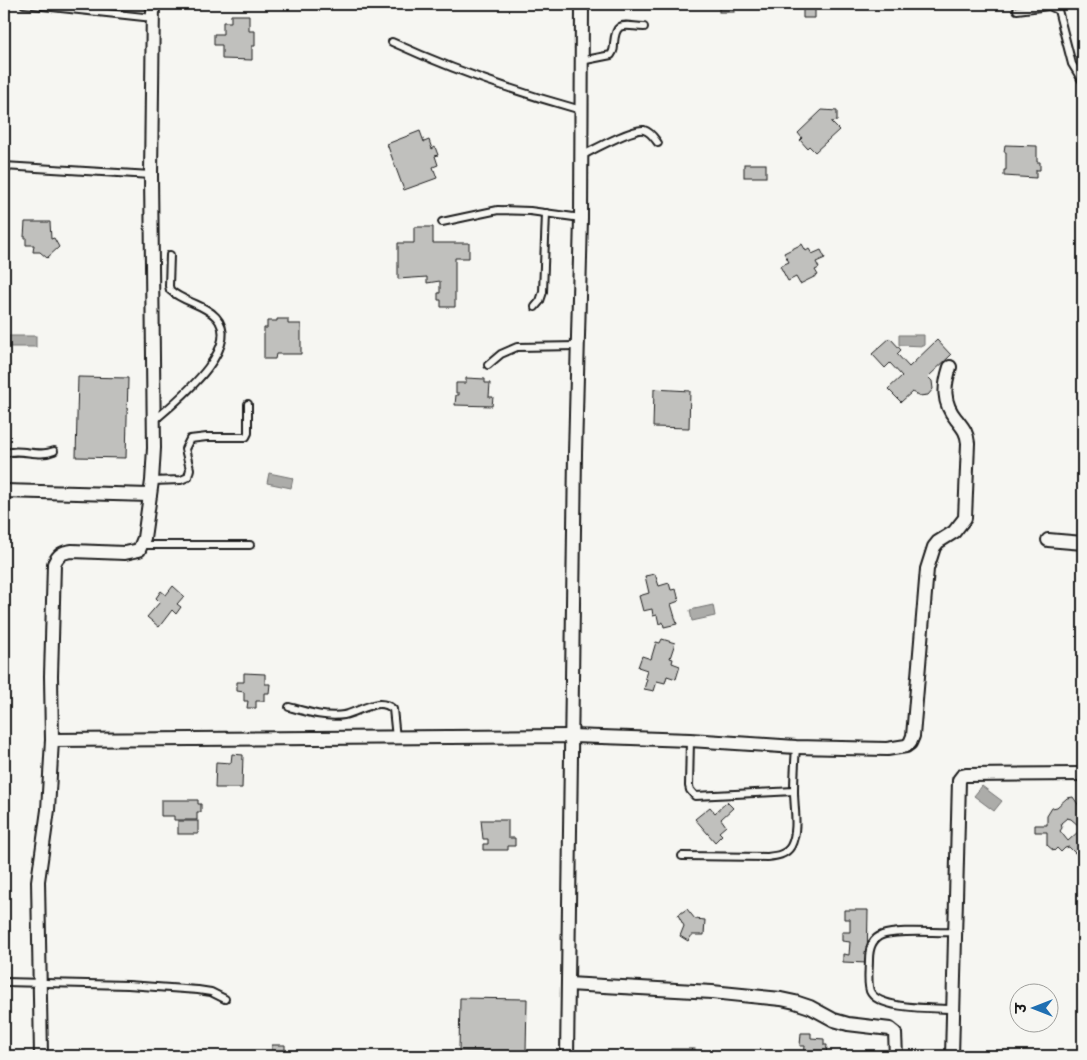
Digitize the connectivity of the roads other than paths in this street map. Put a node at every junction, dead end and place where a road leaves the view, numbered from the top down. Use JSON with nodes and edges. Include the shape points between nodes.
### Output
{"nodes":[{"id":1,"x":24,"y":4,"type":"edge"},
{"id":2,"x":153,"y":4,"type":"edge"},
{"id":3,"x":582,"y":4,"type":"edge"},
{"id":4,"x":1017,"y":10,"type":"dead end"},
{"id":5,"x":153,"y":18,"type":"junction"},
{"id":6,"x":644,"y":26,"type":"dead end"},
{"id":7,"x":392,"y":42,"type":"dead end"},
{"id":8,"x":581,"y":61,"type":"junction"},
{"id":9,"x":1083,"y":82,"type":"edge"},
{"id":10,"x":580,"y":110,"type":"junction"},
{"id":11,"x":658,"y":143,"type":"dead end"},
{"id":12,"x":581,"y":156,"type":"junction"},
{"id":13,"x":4,"y":166,"type":"edge"},
{"id":14,"x":151,"y":175,"type":"junction"},
{"id":15,"x":546,"y":213,"type":"junction"},
{"id":16,"x":582,"y":218,"type":"junction"},
{"id":17,"x":442,"y":222,"type":"dead end"},
{"id":18,"x":170,"y":255,"type":"dead end"},
{"id":19,"x":534,"y":307,"type":"dead end"},
{"id":20,"x":578,"y":346,"type":"junction"},
{"id":21,"x":488,"y":365,"type":"dead end"},
{"id":22,"x":950,"y":367,"type":"dead end"},
{"id":23,"x":248,"y":404,"type":"dead end"},
{"id":24,"x":155,"y":420,"type":"junction"},
{"id":25,"x":54,"y":451,"type":"dead end"},
{"id":26,"x":4,"y":454,"type":"edge"},
{"id":27,"x":152,"y":480,"type":"junction"},
{"id":28,"x":4,"y":490,"type":"edge"},
{"id":29,"x":150,"y":495,"type":"junction"},
{"id":30,"x":1048,"y":540,"type":"dead end"},
{"id":31,"x":1083,"y":542,"type":"edge"},
{"id":32,"x":143,"y":545,"type":"junction"},
{"id":33,"x":250,"y":545,"type":"dead end"},
{"id":34,"x":289,"y":707,"type":"dead end"},
{"id":35,"x":572,"y":736,"type":"junction"},
{"id":36,"x":396,"y":738,"type":"junction"},
{"id":37,"x":52,"y":740,"type":"junction"},
{"id":38,"x":690,"y":740,"type":"junction"},
{"id":39,"x":796,"y":747,"type":"junction"},
{"id":40,"x":1083,"y":774,"type":"edge"},
{"id":41,"x":794,"y":791,"type":"junction"},
{"id":42,"x":682,"y":856,"type":"dead end"},
{"id":43,"x":955,"y":932,"type":"junction"},
{"id":44,"x":4,"y":982,"type":"edge"},
{"id":45,"x":39,"y":982,"type":"junction"},
{"id":46,"x":568,"y":984,"type":"junction"},
{"id":47,"x":225,"y":999,"type":"dead end"},
{"id":48,"x":953,"y":1009,"type":"junction"},
{"id":49,"x":40,"y":1056,"type":"edge"},
{"id":50,"x":567,"y":1056,"type":"edge"},
{"id":51,"x":896,"y":1056,"type":"edge"},
{"id":52,"x":952,"y":1056,"type":"edge"}],
"edges":[{"from":1,"to":5,"type":"lane"},
{"from":2,"to":5,"type":"street"},
{"from":3,"to":8,"type":"street"},
{"from":4,"to":9,"type":"lane","via":[[1054,6],[1058,10],[1072,64]]},
{"from":5,"to":14,"type":"street"},
{"from":6,"to":8,"type":"lane","via":[[618,28],[611,55]]},
{"from":7,"to":10,"type":"lane","via":[[451,68]]},
{"from":8,"to":10,"type":"street"},
{"from":10,"to":12,"type":"street"},
{"from":11,"to":12,"type":"lane","via":[[648,132],[640,130]]},
{"from":12,"to":16,"type":"street"},
{"from":13,"to":14,"type":"lane"},
{"from":14,"to":24,"type":"street"},
{"from":15,"to":16,"type":"lane"},
{"from":15,"to":17,"type":"lane","via":[[498,210]]},
{"from":15,"to":19,"type":"lane","via":[[543,292]]},
{"from":16,"to":20,"type":"street"},
{"from":18,"to":24,"type":"lane","via":[[170,290],[214,315],[223,328],[223,335],[211,364],[202,376]]},
{"from":20,"to":21,"type":"lane","via":[[517,347]]},
{"from":20,"to":35,"type":"street"},
{"from":22,"to":39,"type":"street","via":[[944,388],[946,403],[966,432],[968,443],[965,518],[954,532],[934,547],[927,569],[913,736],[906,746],[897,748]]},
{"from":23,"to":27,"type":"lane","via":[[246,437],[192,438],[185,446],[190,469],[188,477]]},
{"from":24,"to":27,"type":"street"},
{"from":25,"to":26,"type":"lane","via":[[39,455]]},
{"from":27,"to":29,"type":"street"},
{"from":28,"to":29,"type":"street"},
{"from":29,"to":32,"type":"street"},
{"from":30,"to":31,"type":"street"},
{"from":32,"to":33,"type":"lane"},
{"from":32,"to":37,"type":"street","via":[[133,552],[72,550],[58,556],[54,564]]},
{"from":34,"to":36,"type":"lane","via":[[314,714],[344,715],[374,704],[388,705],[393,709]]},
{"from":35,"to":36,"type":"street"},
{"from":35,"to":38,"type":"street"},
{"from":35,"to":46,"type":"street"},
{"from":36,"to":37,"type":"street"},
{"from":37,"to":45,"type":"street","via":[[48,810],[38,881]]},
{"from":38,"to":39,"type":"street"},
{"from":38,"to":41,"type":"lane","via":[[689,786],[695,796]]},
{"from":39,"to":41,"type":"lane"},
{"from":40,"to":43,"type":"street","via":[[966,775],[960,778]]},
{"from":41,"to":42,"type":"lane","via":[[795,831],[791,846],[780,856]]},
{"from":43,"to":48,"type":"street"},
{"from":43,"to":48,"type":"lane","via":[[882,935],[869,951],[870,992],[875,998],[886,1003]]},
{"from":44,"to":45,"type":"lane"},
{"from":45,"to":47,"type":"lane","via":[[198,990],[212,992]]},
{"from":45,"to":49,"type":"street"},
{"from":46,"to":50,"type":"street"},
{"from":46,"to":51,"type":"street","via":[[741,994],[795,1002],[848,1024],[890,1029],[894,1033]]},
{"from":48,"to":52,"type":"street"}]}
